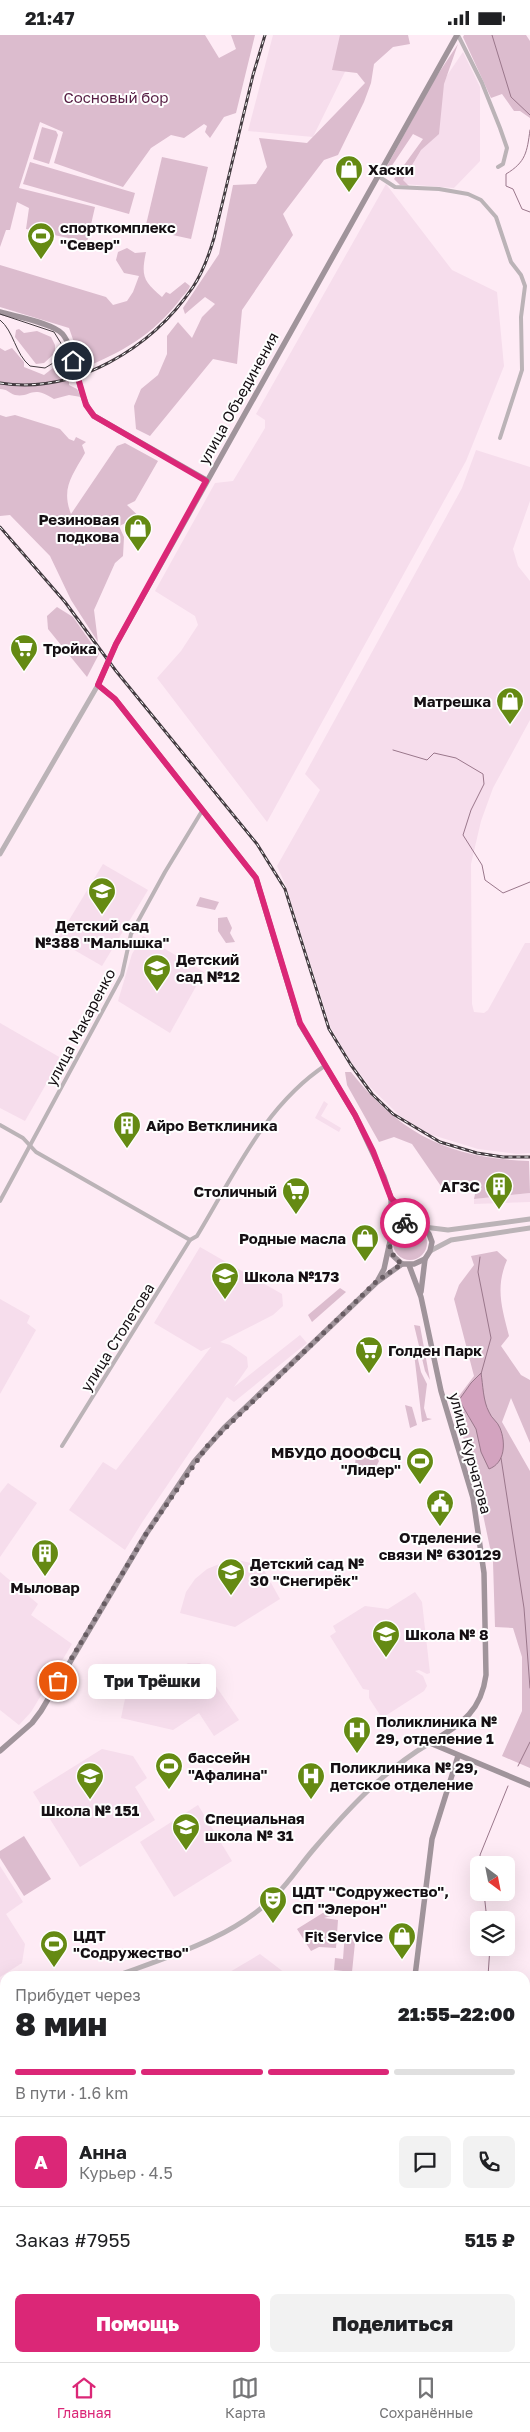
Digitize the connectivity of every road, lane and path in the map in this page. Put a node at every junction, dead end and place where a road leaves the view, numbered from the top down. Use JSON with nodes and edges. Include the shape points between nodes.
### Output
{"nodes":[{"id":1,"x":457,"y":35,"type":"edge"},
{"id":2,"x":498,"y":167,"type":"dead end"},
{"id":3,"x":378,"y":176,"type":"junction"},
{"id":4,"x":0,"y":312,"type":"edge"},
{"id":5,"x":500,"y":438,"type":"dead end"},
{"id":6,"x":206,"y":481,"type":"junction"},
{"id":7,"x":98,"y":685,"type":"junction"},
{"id":8,"x":202,"y":811,"type":"junction"},
{"id":9,"x":0,"y":854,"type":"edge"},
{"id":10,"x":326,"y":1065,"type":"junction"},
{"id":11,"x":0,"y":1125,"type":"edge"},
{"id":12,"x":30,"y":1147,"type":"junction"},
{"id":13,"x":391,"y":1198,"type":"junction"},
{"id":14,"x":0,"y":1201,"type":"edge"},
{"id":15,"x":530,"y":1219,"type":"edge"},
{"id":16,"x":415,"y":1223,"type":"junction"},
{"id":17,"x":424,"y":1227,"type":"junction"},
{"id":18,"x":530,"y":1228,"type":"edge"},
{"id":19,"x":392,"y":1233,"type":"junction"},
{"id":20,"x":190,"y":1240,"type":"junction"},
{"id":21,"x":389,"y":1246,"type":"junction"},
{"id":22,"x":430,"y":1251,"type":"junction"},
{"id":23,"x":425,"y":1259,"type":"junction"},
{"id":24,"x":406,"y":1264,"type":"junction"},
{"id":25,"x":377,"y":1281,"type":"junction"},
{"id":26,"x":421,"y":1297,"type":"junction"},
{"id":27,"x":62,"y":1446,"type":"dead end"},
{"id":28,"x":430,"y":1743,"type":"junction"},
{"id":29,"x":0,"y":1751,"type":"edge"},
{"id":30,"x":458,"y":1756,"type":"junction"},
{"id":31,"x":530,"y":1785,"type":"edge"},
{"id":32,"x":129,"y":1971,"type":"edge"},
{"id":33,"x":416,"y":1971,"type":"edge"}],
"edges":[{"from":1,"to":2,"type":"street","via":[[482,83],[507,148],[503,164]]},
{"from":1,"to":3,"type":"main road","name":"улица Объединения"},
{"from":3,"to":5,"type":"street","via":[[395,187],[468,194],[482,200],[496,217],[511,262],[521,275],[524,286],[522,370]]},
{"from":3,"to":6,"type":"main road","name":"улица Объединения"},
{"from":4,"to":6,"type":"main road","via":[[58,330],[67,339],[84,400],[94,416]]},
{"from":6,"to":7,"type":"main road","name":"улица Объединения","via":[[116,644]]},
{"from":7,"to":8,"type":"main road","via":[[115,699]]},
{"from":7,"to":9,"type":"street","name":"улица Объединения"},
{"from":8,"to":10,"type":"main road","via":[[256,878],[300,1023]]},
{"from":8,"to":12,"type":"street","name":"улица Макаренко","via":[[131,934],[122,975]]},
{"from":10,"to":13,"type":"main road","via":[[373,1151]]},
{"from":10,"to":20,"type":"street","name":"улица Столетова","via":[[292,1093],[261,1129],[197,1236]]},
{"from":11,"to":12,"type":"street","via":[[23,1138]]},
{"from":12,"to":14,"type":"street","name":"улица Макаренко"},
{"from":12,"to":20,"type":"street"},
{"from":13,"to":16,"type":"main road"},
{"from":13,"to":19,"type":"main road"},
{"from":15,"to":17,"type":"street","via":[[448,1230]]},
{"from":16,"to":17,"type":"main road"},
{"from":16,"to":19,"type":"main road","via":[[398,1226]]},
{"from":17,"to":22,"type":"main road","via":[[430,1234]]},
{"from":18,"to":22,"type":"street","via":[[451,1240]]},
{"from":19,"to":21,"type":"main road"},
{"from":20,"to":27,"type":"street","name":"улица Столетова"},
{"from":21,"to":24,"type":"main road","via":[[396,1259]]},
{"from":21,"to":25,"type":"main road","via":[[384,1269]]},
{"from":22,"to":23,"type":"main road"},
{"from":23,"to":24,"type":"main road"},
{"from":23,"to":26,"type":"main road"},
{"from":24,"to":25,"type":"main road"},
{"from":24,"to":26,"type":"main road"},
{"from":25,"to":29,"type":"main road","via":[[208,1445],[146,1534],[41,1711]]},
{"from":26,"to":28,"type":"main road","name":"улица Курчатова","via":[[441,1391],[473,1498],[484,1573],[486,1618],[486,1675],[480,1701],[461,1722]]},
{"from":28,"to":30,"type":"main road"},
{"from":28,"to":32,"type":"street","via":[[378,1779],[277,1894],[259,1909],[201,1943]]},
{"from":30,"to":31,"type":"main road"},
{"from":30,"to":33,"type":"main road","via":[[432,1839]]}]}
